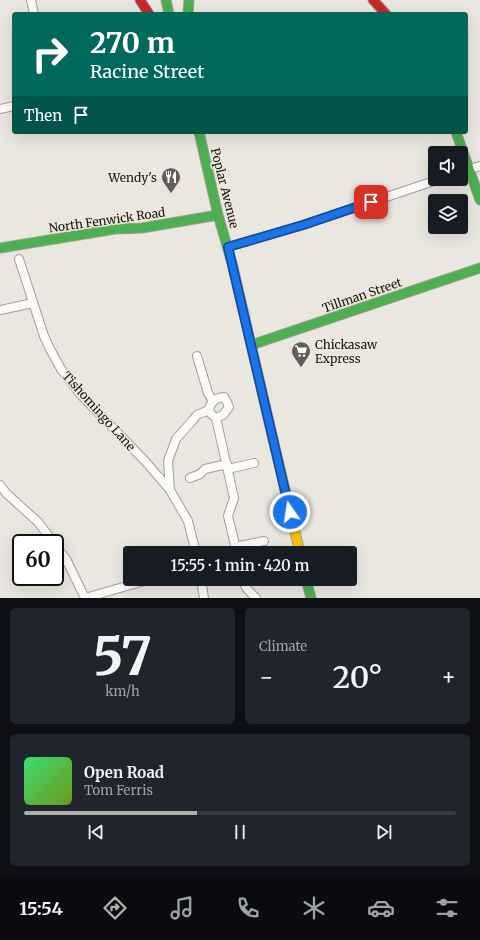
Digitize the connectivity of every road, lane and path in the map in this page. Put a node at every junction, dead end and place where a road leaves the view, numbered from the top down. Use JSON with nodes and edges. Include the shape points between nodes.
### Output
{"nodes":[{"id":1,"x":31,"y":0,"type":"edge"},
{"id":2,"x":140,"y":0,"type":"edge"},
{"id":3,"x":166,"y":0,"type":"edge"},
{"id":4,"x":188,"y":0,"type":"edge"},
{"id":5,"x":373,"y":0,"type":"edge"},
{"id":6,"x":34,"y":12,"type":"edge"},
{"id":7,"x":148,"y":12,"type":"edge"},
{"id":8,"x":169,"y":12,"type":"edge"},
{"id":9,"x":188,"y":12,"type":"edge"},
{"id":10,"x":384,"y":12,"type":"edge"},
{"id":11,"x":12,"y":106,"type":"edge"},
{"id":12,"x":0,"y":109,"type":"edge"},
{"id":13,"x":199,"y":134,"type":"edge"},
{"id":14,"x":456,"y":134,"type":"edge"},
{"id":15,"x":459,"y":146,"type":"edge"},
{"id":16,"x":480,"y":166,"type":"edge"},
{"id":17,"x":468,"y":170,"type":"edge"},
{"id":18,"x":468,"y":177,"type":"edge"},
{"id":19,"x":428,"y":183,"type":"edge"},
{"id":20,"x":480,"y":200,"type":"edge"},
{"id":21,"x":218,"y":215,"type":"junction"},
{"id":22,"x":228,"y":247,"type":"junction"},
{"id":23,"x":0,"y":248,"type":"edge"},
{"id":24,"x":19,"y":259,"type":"dead end"},
{"id":25,"x":480,"y":268,"type":"edge"},
{"id":26,"x":33,"y":303,"type":"junction"},
{"id":27,"x":0,"y":310,"type":"edge"},
{"id":28,"x":251,"y":345,"type":"junction"},
{"id":29,"x":197,"y":356,"type":"dead end"},
{"id":30,"x":213,"y":401,"type":"junction"},
{"id":31,"x":208,"y":410,"type":"junction"},
{"id":32,"x":216,"y":418,"type":"junction"},
{"id":33,"x":254,"y":463,"type":"dead end"},
{"id":34,"x":227,"y":466,"type":"junction"},
{"id":35,"x":190,"y":478,"type":"dead end"},
{"id":36,"x":0,"y":485,"type":"edge"},
{"id":37,"x":170,"y":490,"type":"junction"},
{"id":38,"x":47,"y":534,"type":"edge"},
{"id":39,"x":264,"y":541,"type":"dead end"},
{"id":40,"x":194,"y":546,"type":"edge"},
{"id":41,"x":234,"y":546,"type":"edge"},
{"id":42,"x":250,"y":546,"type":"edge"},
{"id":43,"x":298,"y":546,"type":"edge"},
{"id":44,"x":64,"y":556,"type":"edge"},
{"id":45,"x":127,"y":586,"type":"edge"},
{"id":46,"x":203,"y":586,"type":"edge"},
{"id":47,"x":246,"y":586,"type":"edge"},
{"id":48,"x":308,"y":586,"type":"edge"},
{"id":49,"x":85,"y":598,"type":"edge"},
{"id":50,"x":204,"y":598,"type":"edge"},
{"id":51,"x":256,"y":598,"type":"edge"},
{"id":52,"x":311,"y":598,"type":"edge"}],
"edges":[{"from":1,"to":6,"type":"street"},
{"from":2,"to":7,"type":"main road"},
{"from":3,"to":8,"type":"main road"},
{"from":4,"to":9,"type":"main road"},
{"from":5,"to":10,"type":"main road"},
{"from":11,"to":12,"type":"street"},
{"from":13,"to":21,"type":"main road","name":"Poplar Avenue"},
{"from":14,"to":15,"type":"main road"},
{"from":16,"to":17,"type":"street"},
{"from":18,"to":20,"type":"main road"},
{"from":19,"to":22,"type":"street"},
{"from":21,"to":22,"type":"main road","name":"Poplar Avenue"},
{"from":21,"to":23,"type":"main road","name":"North Fenwick Road"},
{"from":22,"to":28,"type":"main road","name":"Poplar Avenue"},
{"from":24,"to":26,"type":"street","name":"Tishomingo Lane"},
{"from":25,"to":28,"type":"main road","name":"Tillman Street"},
{"from":26,"to":27,"type":"street"},
{"from":26,"to":37,"type":"street","name":"Tishomingo Lane","via":[[47,343],[68,378]]},
{"from":28,"to":43,"type":"main road","name":"Poplar Avenue"},
{"from":29,"to":30,"type":"street","via":[[208,393]]},
{"from":30,"to":31,"type":"street"},
{"from":30,"to":32,"type":"street","via":[[224,398],[229,407],[223,415]]},
{"from":31,"to":32,"type":"street"},
{"from":31,"to":37,"type":"street","via":[[192,421],[176,439],[168,460]]},
{"from":32,"to":34,"type":"street"},
{"from":33,"to":34,"type":"street"},
{"from":34,"to":35,"type":"street","via":[[205,469]]},
{"from":34,"to":41,"type":"street","via":[[234,498],[228,516]]},
{"from":36,"to":38,"type":"street"},
{"from":37,"to":40,"type":"street","name":"Tishomingo Lane","via":[[188,521]]},
{"from":39,"to":42,"type":"street"},
{"from":44,"to":49,"type":"street"},
{"from":45,"to":49,"type":"street"},
{"from":46,"to":50,"type":"street"},
{"from":47,"to":51,"type":"street"},
{"from":48,"to":52,"type":"main road"}]}
